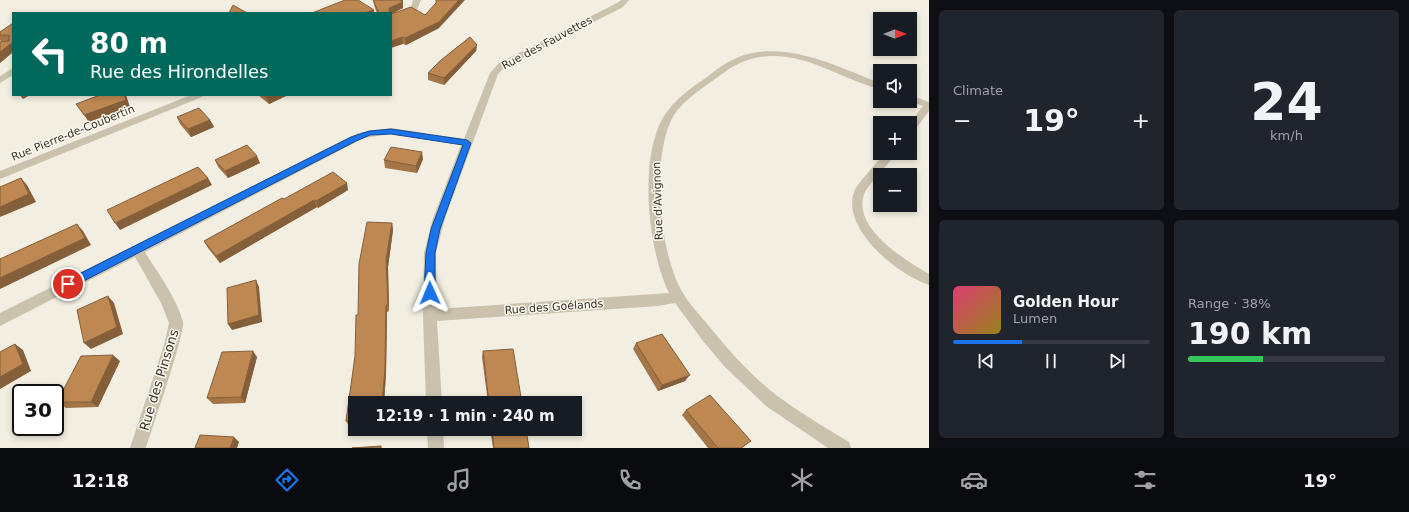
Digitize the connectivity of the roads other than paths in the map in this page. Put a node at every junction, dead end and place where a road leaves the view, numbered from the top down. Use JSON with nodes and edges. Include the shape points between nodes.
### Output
{"nodes":[{"id":1,"x":418,"y":0,"type":"edge"},
{"id":2,"x":626,"y":0,"type":"edge"},
{"id":3,"x":392,"y":18,"type":"edge"},
{"id":4,"x":12,"y":72,"type":"edge"},
{"id":5,"x":0,"y":80,"type":"edge"},
{"id":6,"x":873,"y":83,"type":"edge"},
{"id":7,"x":197,"y":96,"type":"edge"},
{"id":8,"x":917,"y":101,"type":"edge"},
{"id":9,"x":929,"y":105,"type":"edge"},
{"id":10,"x":917,"y":120,"type":"edge"},
{"id":11,"x":467,"y":143,"type":"junction"},
{"id":12,"x":885,"y":160,"type":"edge"},
{"id":13,"x":0,"y":175,"type":"edge"},
{"id":14,"x":137,"y":249,"type":"junction"},
{"id":15,"x":929,"y":280,"type":"edge"},
{"id":16,"x":678,"y":297,"type":"junction"},
{"id":17,"x":430,"y":315,"type":"junction"},
{"id":18,"x":0,"y":320,"type":"edge"},
{"id":19,"x":434,"y":396,"type":"edge"},
{"id":20,"x":435,"y":436,"type":"edge"},
{"id":21,"x":138,"y":448,"type":"edge"},
{"id":22,"x":436,"y":448,"type":"edge"},
{"id":23,"x":843,"y":448,"type":"edge"}],
"edges":[{"from":1,"to":3,"type":"street","via":[[414,8]]},
{"from":2,"to":11,"type":"street","name":"Rue des Fauvettes","via":[[499,68],[494,73]]},
{"from":4,"to":5,"type":"street"},
{"from":6,"to":16,"type":"street","name":"Rue d'Avignon","via":[[802,58],[774,53],[758,54],[744,56],[732,62],[677,104],[668,117],[658,142],[655,181],[659,245]]},
{"from":7,"to":13,"type":"street","name":"Rue Pierre-de-Coubertin"},
{"from":8,"to":9,"type":"street"},
{"from":9,"to":10,"type":"street"},
{"from":11,"to":14,"type":"street","via":[[391,131],[362,135]]},
{"from":11,"to":17,"type":"street","name":"Rue des Fauvettes","via":[[433,240],[429,266]]},
{"from":12,"to":15,"type":"street","via":[[860,191],[857,203],[859,217],[871,237],[881,247],[908,268]]},
{"from":14,"to":18,"type":"street"},
{"from":14,"to":21,"type":"street","name":"Rue des Pinsons","via":[[176,323]]},
{"from":16,"to":17,"type":"street","name":"Rue des Goélands"},
{"from":16,"to":23,"type":"street","name":"Rue d'Avignon","via":[[723,354],[756,387],[791,415]]},
{"from":17,"to":19,"type":"street","name":"Rue des Fauvettes"},
{"from":20,"to":22,"type":"street"}]}
